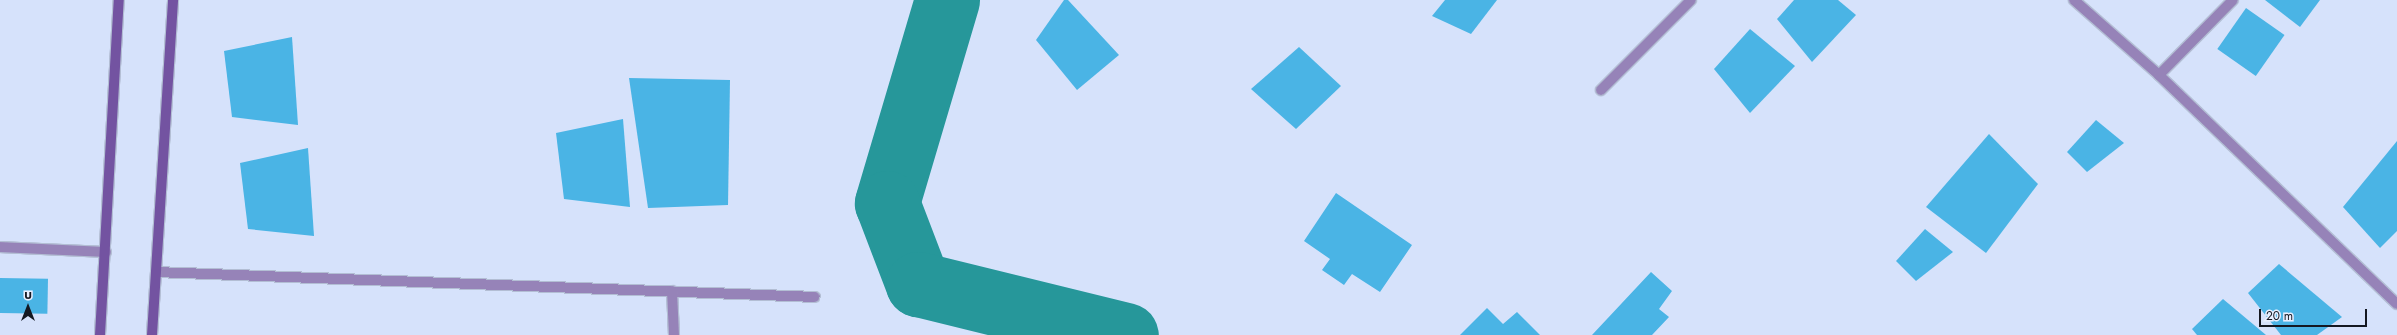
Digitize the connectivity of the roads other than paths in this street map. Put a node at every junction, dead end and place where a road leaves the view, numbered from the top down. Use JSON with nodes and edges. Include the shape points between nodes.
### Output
{"nodes":[{"id":1,"x":119,"y":0,"type":"edge"},
{"id":2,"x":173,"y":0,"type":"edge"},
{"id":3,"x":1691,"y":0,"type":"edge"},
{"id":4,"x":2074,"y":0,"type":"edge"},
{"id":5,"x":2233,"y":0,"type":"edge"},
{"id":6,"x":2159,"y":75,"type":"junction"},
{"id":7,"x":1601,"y":90,"type":"dead end"},
{"id":8,"x":0,"y":247,"type":"edge"},
{"id":9,"x":106,"y":252,"type":"junction"},
{"id":10,"x":156,"y":272,"type":"junction"},
{"id":11,"x":672,"y":291,"type":"junction"},
{"id":12,"x":815,"y":298,"type":"dead end"},
{"id":13,"x":2397,"y":304,"type":"edge"},
{"id":14,"x":100,"y":335,"type":"edge"},
{"id":15,"x":152,"y":335,"type":"edge"},
{"id":16,"x":674,"y":335,"type":"edge"}],
"edges":[{"from":1,"to":9,"type":"street"},
{"from":2,"to":10,"type":"street"},
{"from":3,"to":7,"type":"street"},
{"from":4,"to":6,"type":"street"},
{"from":5,"to":6,"type":"street"},
{"from":6,"to":13,"type":"street"},
{"from":8,"to":9,"type":"street"},
{"from":9,"to":14,"type":"street"},
{"from":10,"to":11,"type":"street"},
{"from":10,"to":15,"type":"street"},
{"from":11,"to":12,"type":"street"},
{"from":11,"to":16,"type":"street"}]}
